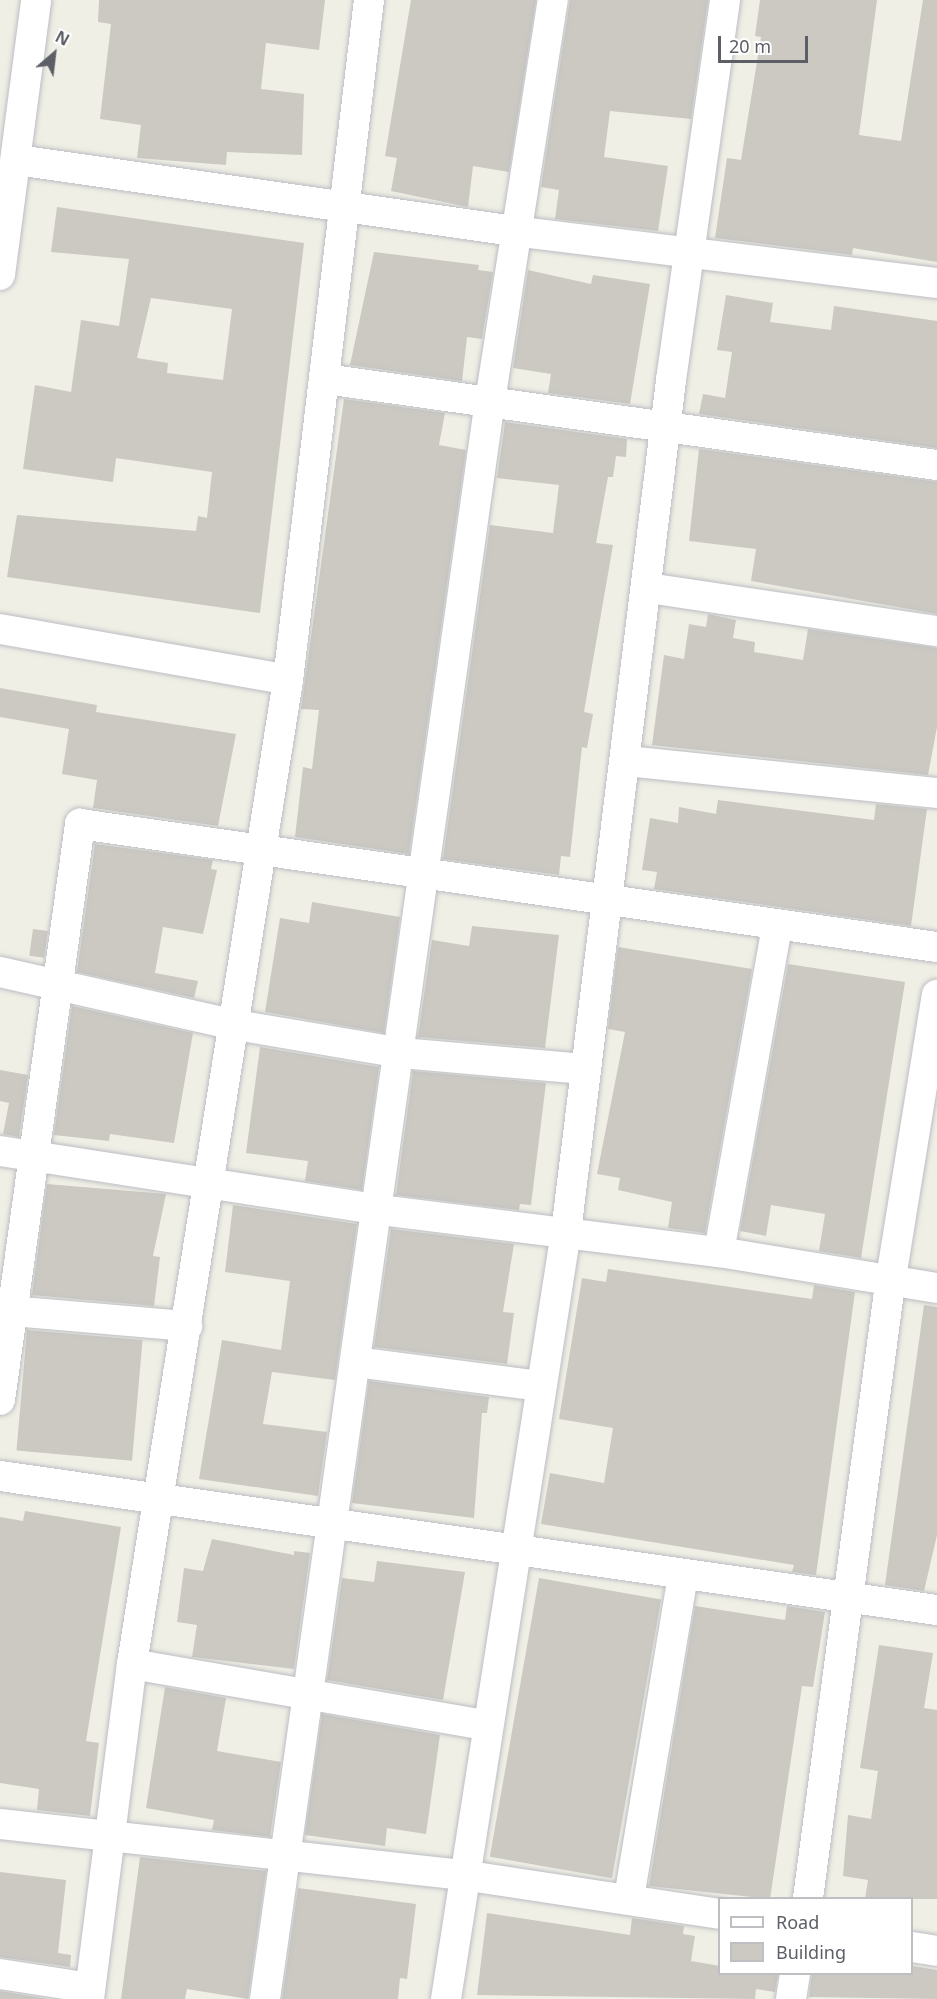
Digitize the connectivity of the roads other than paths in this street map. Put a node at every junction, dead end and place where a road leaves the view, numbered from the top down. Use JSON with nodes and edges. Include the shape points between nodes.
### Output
{"nodes":[{"id":1,"x":36,"y":0,"type":"edge"},
{"id":2,"x":369,"y":0,"type":"edge"},
{"id":3,"x":553,"y":0,"type":"edge"},
{"id":4,"x":725,"y":0,"type":"edge"},
{"id":5,"x":17,"y":160,"type":"junction"},
{"id":6,"x":345,"y":207,"type":"junction"},
{"id":7,"x":521,"y":232,"type":"junction"},
{"id":8,"x":693,"y":254,"type":"junction"},
{"id":9,"x":0,"y":275,"type":"edge"},
{"id":10,"x":937,"y":283,"type":"edge"},
{"id":11,"x":325,"y":378,"type":"junction"},
{"id":12,"x":490,"y":400,"type":"junction"},
{"id":13,"x":665,"y":429,"type":"junction"},
{"id":14,"x":937,"y":465,"type":"edge"},
{"id":15,"x":648,"y":588,"type":"junction"},
{"id":16,"x":0,"y":629,"type":"edge"},
{"id":17,"x":937,"y":631,"type":"edge"},
{"id":18,"x":288,"y":680,"type":"junction"},
{"id":19,"x":627,"y":761,"type":"junction"},
{"id":20,"x":937,"y":793,"type":"edge"},
{"id":21,"x":262,"y":854,"type":"junction"},
{"id":22,"x":426,"y":877,"type":"junction"},
{"id":23,"x":607,"y":902,"type":"junction"},
{"id":24,"x":777,"y":926,"type":"junction"},
{"id":25,"x":937,"y":947,"type":"edge"},
{"id":26,"x":0,"y":972,"type":"edge"},
{"id":27,"x":57,"y":982,"type":"junction"},
{"id":28,"x":937,"y":995,"type":"edge"},
{"id":29,"x":236,"y":1025,"type":"junction"},
{"id":30,"x":401,"y":1053,"type":"junction"},
{"id":31,"x":584,"y":1069,"type":"junction"},
{"id":32,"x":0,"y":1151,"type":"edge"},
{"id":33,"x":31,"y":1157,"type":"junction"},
{"id":34,"x":208,"y":1181,"type":"junction"},
{"id":35,"x":380,"y":1210,"type":"junction"},
{"id":36,"x":566,"y":1232,"type":"junction"},
{"id":37,"x":719,"y":1252,"type":"junction"},
{"id":38,"x":891,"y":1284,"type":"junction"},
{"id":39,"x":937,"y":1288,"type":"edge"},
{"id":40,"x":5,"y":1311,"type":"edge"},
{"id":41,"x":187,"y":1326,"type":"junction"},
{"id":42,"x":357,"y":1362,"type":"junction"},
{"id":43,"x":541,"y":1386,"type":"junction"},
{"id":44,"x":0,"y":1400,"type":"edge"},
{"id":45,"x":0,"y":1476,"type":"edge"},
{"id":46,"x":158,"y":1500,"type":"junction"},
{"id":47,"x":329,"y":1526,"type":"junction"},
{"id":48,"x":512,"y":1551,"type":"junction"},
{"id":49,"x":683,"y":1574,"type":"junction"},
{"id":50,"x":846,"y":1598,"type":"junction"},
{"id":51,"x":937,"y":1610,"type":"edge"},
{"id":52,"x":132,"y":1664,"type":"junction"},
{"id":53,"x":308,"y":1694,"type":"junction"},
{"id":54,"x":486,"y":1725,"type":"junction"},
{"id":55,"x":0,"y":1824,"type":"edge"},
{"id":56,"x":114,"y":1833,"type":"junction"},
{"id":57,"x":284,"y":1859,"type":"junction"},
{"id":58,"x":469,"y":1876,"type":"junction"},
{"id":59,"x":808,"y":1897,"type":"edge"},
{"id":60,"x":629,"y":1898,"type":"junction"},
{"id":61,"x":718,"y":1914,"type":"edge"},
{"id":62,"x":913,"y":1947,"type":"edge"},
{"id":63,"x":937,"y":1951,"type":"edge"},
{"id":64,"x":0,"y":1974,"type":"edge"},
{"id":65,"x":795,"y":1975,"type":"edge"},
{"id":66,"x":89,"y":1994,"type":"edge"},
{"id":67,"x":265,"y":1999,"type":"edge"},
{"id":68,"x":446,"y":1999,"type":"edge"},
{"id":69,"x":791,"y":1999,"type":"edge"}],
"edges":[{"from":1,"to":5,"type":"street"},
{"from":2,"to":6,"type":"street"},
{"from":3,"to":7,"type":"street"},
{"from":4,"to":8,"type":"street"},
{"from":5,"to":6,"type":"street"},
{"from":5,"to":9,"type":"street"},
{"from":6,"to":7,"type":"street"},
{"from":6,"to":11,"type":"street"},
{"from":7,"to":8,"type":"street"},
{"from":7,"to":12,"type":"street"},
{"from":8,"to":10,"type":"street"},
{"from":8,"to":13,"type":"street"},
{"from":11,"to":12,"type":"street"},
{"from":11,"to":18,"type":"street"},
{"from":12,"to":13,"type":"street"},
{"from":12,"to":22,"type":"street"},
{"from":13,"to":14,"type":"street"},
{"from":13,"to":15,"type":"street"},
{"from":15,"to":17,"type":"street"},
{"from":15,"to":19,"type":"street"},
{"from":16,"to":18,"type":"street"},
{"from":18,"to":21,"type":"street"},
{"from":19,"to":20,"type":"street"},
{"from":19,"to":23,"type":"street"},
{"from":21,"to":22,"type":"street"},
{"from":21,"to":27,"type":"street","via":[[80,824]]},
{"from":21,"to":29,"type":"street"},
{"from":22,"to":23,"type":"street"},
{"from":22,"to":30,"type":"street"},
{"from":23,"to":24,"type":"street"},
{"from":23,"to":31,"type":"street"},
{"from":24,"to":25,"type":"street"},
{"from":24,"to":37,"type":"street"},
{"from":26,"to":27,"type":"street"},
{"from":27,"to":29,"type":"street"},
{"from":27,"to":33,"type":"street"},
{"from":28,"to":38,"type":"street"},
{"from":29,"to":30,"type":"street"},
{"from":29,"to":34,"type":"street"},
{"from":30,"to":31,"type":"street"},
{"from":30,"to":35,"type":"street"},
{"from":31,"to":36,"type":"street"},
{"from":32,"to":33,"type":"street"},
{"from":33,"to":34,"type":"street"},
{"from":33,"to":40,"type":"street"},
{"from":34,"to":35,"type":"street"},
{"from":34,"to":41,"type":"street"},
{"from":35,"to":36,"type":"street"},
{"from":35,"to":42,"type":"street"},
{"from":36,"to":37,"type":"street"},
{"from":36,"to":43,"type":"street"},
{"from":37,"to":38,"type":"street"},
{"from":38,"to":39,"type":"street"},
{"from":38,"to":50,"type":"street"},
{"from":40,"to":41,"type":"street"},
{"from":40,"to":44,"type":"street"},
{"from":41,"to":46,"type":"street"},
{"from":42,"to":43,"type":"street"},
{"from":42,"to":47,"type":"street"},
{"from":43,"to":48,"type":"street"},
{"from":45,"to":46,"type":"street"},
{"from":46,"to":47,"type":"street"},
{"from":46,"to":52,"type":"street"},
{"from":47,"to":48,"type":"street"},
{"from":47,"to":53,"type":"street"},
{"from":48,"to":49,"type":"street"},
{"from":48,"to":54,"type":"street"},
{"from":49,"to":50,"type":"street"},
{"from":49,"to":60,"type":"street"},
{"from":50,"to":51,"type":"street"},
{"from":50,"to":59,"type":"street","via":[[830,1760]]},
{"from":52,"to":53,"type":"street"},
{"from":52,"to":56,"type":"street"},
{"from":53,"to":54,"type":"street"},
{"from":53,"to":57,"type":"street"},
{"from":54,"to":58,"type":"street"},
{"from":55,"to":56,"type":"street"},
{"from":56,"to":57,"type":"street"},
{"from":56,"to":66,"type":"street"},
{"from":57,"to":58,"type":"street"},
{"from":57,"to":67,"type":"street"},
{"from":58,"to":60,"type":"street"},
{"from":58,"to":68,"type":"street"},
{"from":60,"to":61,"type":"street"},
{"from":62,"to":63,"type":"street"},
{"from":64,"to":66,"type":"street"},
{"from":65,"to":69,"type":"street"}]}
